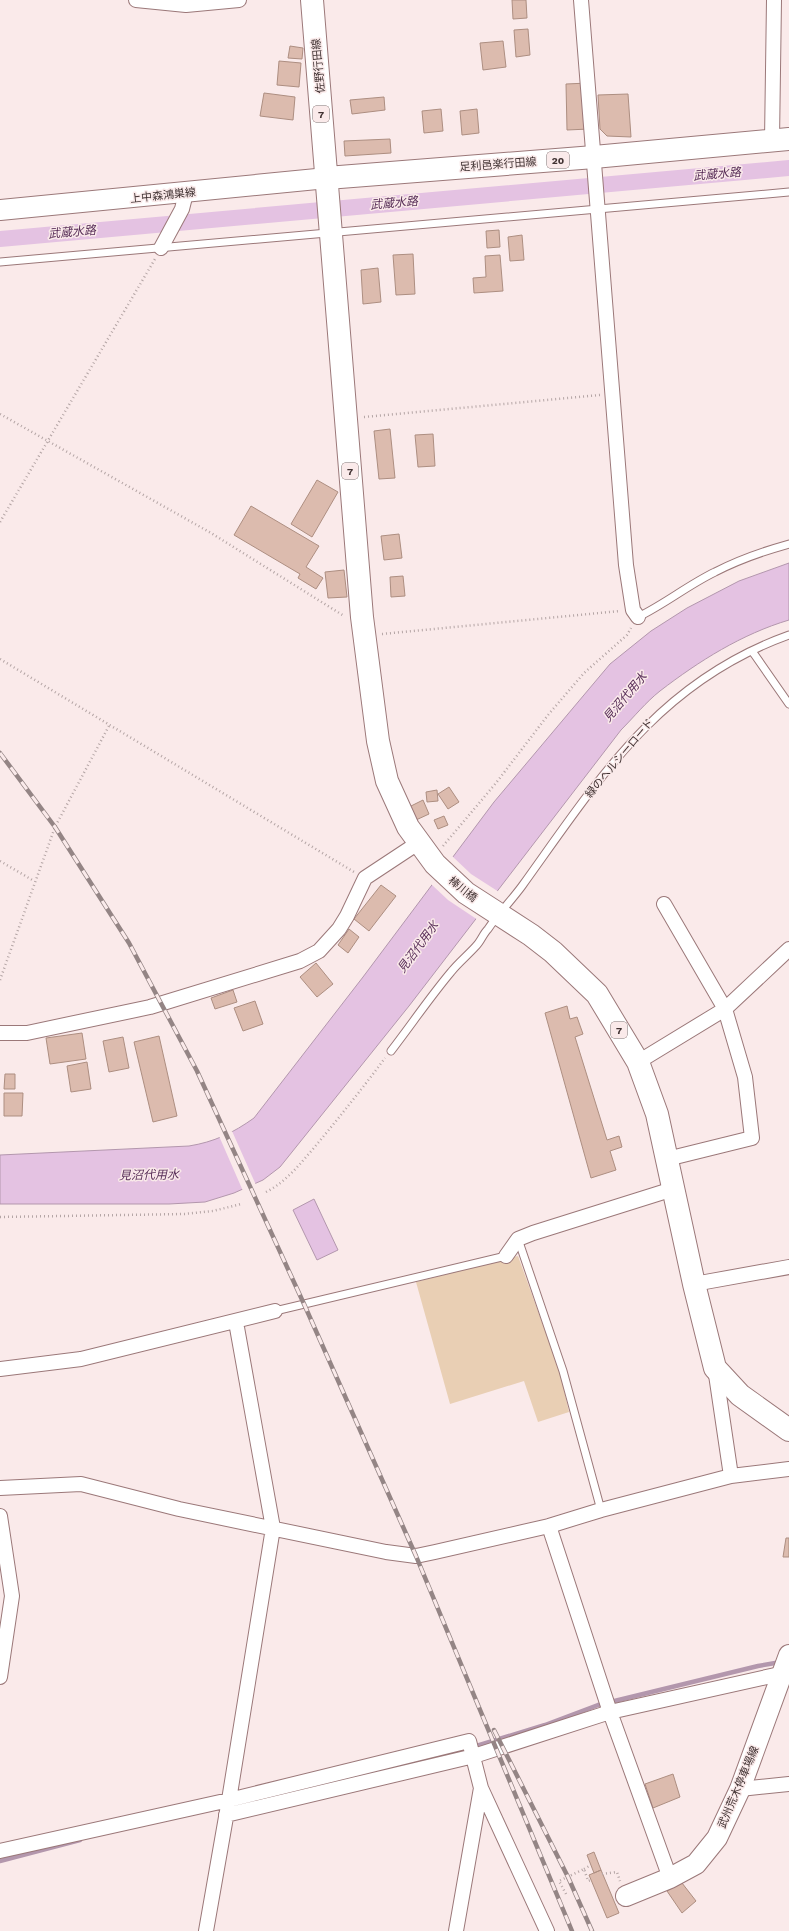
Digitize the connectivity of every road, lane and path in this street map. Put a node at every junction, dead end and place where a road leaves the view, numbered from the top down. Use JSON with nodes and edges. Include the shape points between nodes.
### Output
{"nodes":[{"id":1,"x":136,"y":0,"type":"edge"},
{"id":2,"x":238,"y":0,"type":"edge"},
{"id":3,"x":312,"y":0,"type":"edge"},
{"id":4,"x":581,"y":0,"type":"edge"},
{"id":5,"x":774,"y":0,"type":"edge"},
{"id":6,"x":780,"y":139,"type":"edge"},
{"id":7,"x":594,"y":163,"type":"junction"},
{"id":8,"x":327,"y":178,"type":"junction"},
{"id":9,"x":789,"y":192,"type":"edge"},
{"id":10,"x":185,"y":200,"type":"junction"},
{"id":11,"x":598,"y":206,"type":"junction"},
{"id":12,"x":0,"y":210,"type":"edge"},
{"id":13,"x":332,"y":231,"type":"junction"},
{"id":14,"x":162,"y":246,"type":"junction"},
{"id":15,"x":0,"y":262,"type":"edge"},
{"id":16,"x":612,"y":394,"type":"junction"},
{"id":17,"x":0,"y":414,"type":"edge"},
{"id":18,"x":356,"y":418,"type":"dead end"},
{"id":19,"x":47,"y":441,"type":"junction"},
{"id":20,"x":0,"y":522,"type":"edge"},
{"id":21,"x":789,"y":544,"type":"edge"},
{"id":22,"x":636,"y":614,"type":"junction"},
{"id":23,"x":363,"y":627,"type":"junction"},
{"id":24,"x":789,"y":635,"type":"edge"},
{"id":25,"x":752,"y":651,"type":"junction"},
{"id":26,"x":0,"y":660,"type":"edge"},
{"id":27,"x":789,"y":704,"type":"edge"},
{"id":28,"x":110,"y":724,"type":"junction"},
{"id":29,"x":427,"y":856,"type":"junction"},
{"id":30,"x":0,"y":861,"type":"edge"},
{"id":31,"x":365,"y":878,"type":"junction"},
{"id":32,"x":34,"y":881,"type":"junction"},
{"id":33,"x":664,"y":904,"type":"dead end"},
{"id":34,"x":497,"y":913,"type":"junction"},
{"id":35,"x":789,"y":949,"type":"edge"},
{"id":36,"x":0,"y":980,"type":"edge"},
{"id":37,"x":725,"y":1009,"type":"junction"},
{"id":38,"x":0,"y":1033,"type":"edge"},
{"id":39,"x":391,"y":1051,"type":"joint"},
{"id":40,"x":638,"y":1062,"type":"junction"},
{"id":41,"x":667,"y":1159,"type":"junction"},
{"id":42,"x":673,"y":1189,"type":"junction"},
{"id":43,"x":266,"y":1192,"type":"dead end"},
{"id":44,"x":241,"y":1204,"type":"dead end"},
{"id":45,"x":0,"y":1217,"type":"edge"},
{"id":46,"x":518,"y":1239,"type":"junction"},
{"id":47,"x":506,"y":1256,"type":"joint"},
{"id":48,"x":789,"y":1267,"type":"edge"},
{"id":49,"x":694,"y":1284,"type":"junction"},
{"id":50,"x":275,"y":1311,"type":"joint"},
{"id":51,"x":236,"y":1322,"type":"junction"},
{"id":52,"x":715,"y":1368,"type":"junction"},
{"id":53,"x":0,"y":1369,"type":"edge"},
{"id":54,"x":789,"y":1430,"type":"edge"},
{"id":55,"x":789,"y":1469,"type":"edge"},
{"id":56,"x":731,"y":1476,"type":"junction"},
{"id":57,"x":0,"y":1488,"type":"edge"},
{"id":58,"x":601,"y":1510,"type":"junction"},
{"id":59,"x":0,"y":1516,"type":"edge"},
{"id":60,"x":549,"y":1526,"type":"junction"},
{"id":61,"x":273,"y":1528,"type":"junction"},
{"id":62,"x":787,"y":1666,"type":"edge"},
{"id":63,"x":0,"y":1677,"type":"edge"},
{"id":64,"x":610,"y":1712,"type":"junction"},
{"id":65,"x":474,"y":1756,"type":"junction"},
{"id":66,"x":789,"y":1784,"type":"edge"},
{"id":67,"x":481,"y":1788,"type":"junction"},
{"id":68,"x":740,"y":1789,"type":"junction"},
{"id":69,"x":229,"y":1800,"type":"junction"},
{"id":70,"x":226,"y":1815,"type":"junction"},
{"id":71,"x":0,"y":1851,"type":"edge"},
{"id":72,"x":591,"y":1866,"type":"dead end"},
{"id":73,"x":584,"y":1870,"type":"junction"},
{"id":74,"x":670,"y":1878,"type":"junction"},
{"id":75,"x":591,"y":1880,"type":"dead end"},
{"id":76,"x":566,"y":1894,"type":"dead end"},
{"id":77,"x":626,"y":1896,"type":"dead end"},
{"id":78,"x":206,"y":1931,"type":"edge"},
{"id":79,"x":456,"y":1931,"type":"edge"},
{"id":80,"x":547,"y":1931,"type":"edge"}],
"edges":[{"from":1,"to":2,"type":"street","via":[[186,5]]},
{"from":3,"to":8,"type":"main road","name":"佐野行田線","number":"7"},
{"from":4,"to":7,"type":"street"},
{"from":5,"to":6,"type":"street"},
{"from":6,"to":7,"type":"main road","name":"足利邑楽行田線","number":"20"},
{"from":7,"to":8,"type":"main road","name":"足利邑楽行田線","number":"20"},
{"from":7,"to":11,"type":"street"},
{"from":8,"to":10,"type":"main road","name":"上中森鴻巣線"},
{"from":8,"to":13,"type":"main road","name":"佐野行田線","number":"7"},
{"from":9,"to":11,"type":"lane"},
{"from":10,"to":12,"type":"main road","name":"上中森鴻巣線"},
{"from":10,"to":14,"type":"street"},
{"from":11,"to":13,"type":"lane"},
{"from":11,"to":16,"type":"street"},
{"from":13,"to":14,"type":"lane"},
{"from":13,"to":23,"type":"main road","number":"7"},
{"from":14,"to":15,"type":"lane"},
{"from":14,"to":19,"type":"path"},
{"from":16,"to":18,"type":"path"},
{"from":16,"to":22,"type":"street","via":[[626,565]]},
{"from":17,"to":19,"type":"path"},
{"from":19,"to":20,"type":"path"},
{"from":19,"to":23,"type":"path","via":[[211,533]]},
{"from":21,"to":22,"type":"lane","via":[[714,572],[659,607]]},
{"from":22,"to":23,"type":"path"},
{"from":22,"to":29,"type":"path","via":[[627,635],[584,674],[548,715],[465,821]]},
{"from":23,"to":29,"type":"main road","number":"7","via":[[382,762],[396,804]]},
{"from":24,"to":25,"type":"lane"},
{"from":25,"to":27,"type":"lane"},
{"from":25,"to":34,"type":"lane","via":[[701,679],[673,700],[626,746]]},
{"from":26,"to":28,"type":"path"},
{"from":28,"to":31,"type":"path"},
{"from":28,"to":32,"type":"path","via":[[61,812]]},
{"from":29,"to":31,"type":"street"},
{"from":29,"to":34,"type":"main road","name":"棒川橋","number":"7","via":[[466,893]]},
{"from":30,"to":32,"type":"path"},
{"from":31,"to":38,"type":"street","via":[[339,930],[319,951],[300,961],[150,1008],[27,1033]]},
{"from":32,"to":36,"type":"path"},
{"from":33,"to":37,"type":"street"},
{"from":34,"to":39,"type":"lane","via":[[478,945],[451,971]]},
{"from":34,"to":40,"type":"main road","number":"7","via":[[553,952],[597,994]]},
{"from":35,"to":37,"type":"street"},
{"from":37,"to":40,"type":"street"},
{"from":37,"to":41,"type":"street","via":[[745,1077],[752,1138]]},
{"from":39,"to":43,"type":"path","via":[[342,1116],[289,1176]]},
{"from":40,"to":41,"type":"main road","number":"7","via":[[657,1114]]},
{"from":41,"to":42,"type":"main road","number":"7"},
{"from":42,"to":46,"type":"street"},
{"from":42,"to":49,"type":"main road","number":"7"},
{"from":44,"to":45,"type":"path","via":[[213,1211],[184,1214]]},
{"from":46,"to":47,"type":"street"},
{"from":46,"to":58,"type":"lane","via":[[563,1371]]},
{"from":47,"to":50,"type":"lane"},
{"from":48,"to":49,"type":"street"},
{"from":49,"to":52,"type":"main road","number":"7"},
{"from":50,"to":51,"type":"street"},
{"from":51,"to":53,"type":"street","via":[[81,1358]]},
{"from":51,"to":61,"type":"street"},
{"from":52,"to":54,"type":"main road","number":"7","via":[[740,1395]]},
{"from":52,"to":56,"type":"street"},
{"from":55,"to":56,"type":"street"},
{"from":56,"to":58,"type":"street"},
{"from":57,"to":61,"type":"street","via":[[81,1484],[179,1509]]},
{"from":58,"to":60,"type":"street"},
{"from":59,"to":63,"type":"street","via":[[12,1596]]},
{"from":60,"to":61,"type":"street","via":[[416,1556]]},
{"from":60,"to":64,"type":"street"},
{"from":61,"to":69,"type":"street"},
{"from":62,"to":64,"type":"street"},
{"from":62,"to":68,"type":"main road","name":"武州荒木停車場線"},
{"from":64,"to":65,"type":"street"},
{"from":64,"to":74,"type":"street"},
{"from":65,"to":67,"type":"street"},
{"from":65,"to":69,"type":"street","via":[[469,1741]]},
{"from":65,"to":70,"type":"street"},
{"from":66,"to":68,"type":"street"},
{"from":67,"to":79,"type":"street"},
{"from":67,"to":80,"type":"street"},
{"from":68,"to":74,"type":"main road","name":"武州荒木停車場線","via":[[717,1838],[696,1864]]},
{"from":69,"to":70,"type":"street"},
{"from":69,"to":71,"type":"street"},
{"from":70,"to":78,"type":"street"},
{"from":72,"to":73,"type":"path"},
{"from":73,"to":75,"type":"path","via":[[588,1881]]},
{"from":73,"to":76,"type":"path","via":[[559,1880]]},
{"from":74,"to":77,"type":"main road","name":"武州荒木停車場線"}]}
